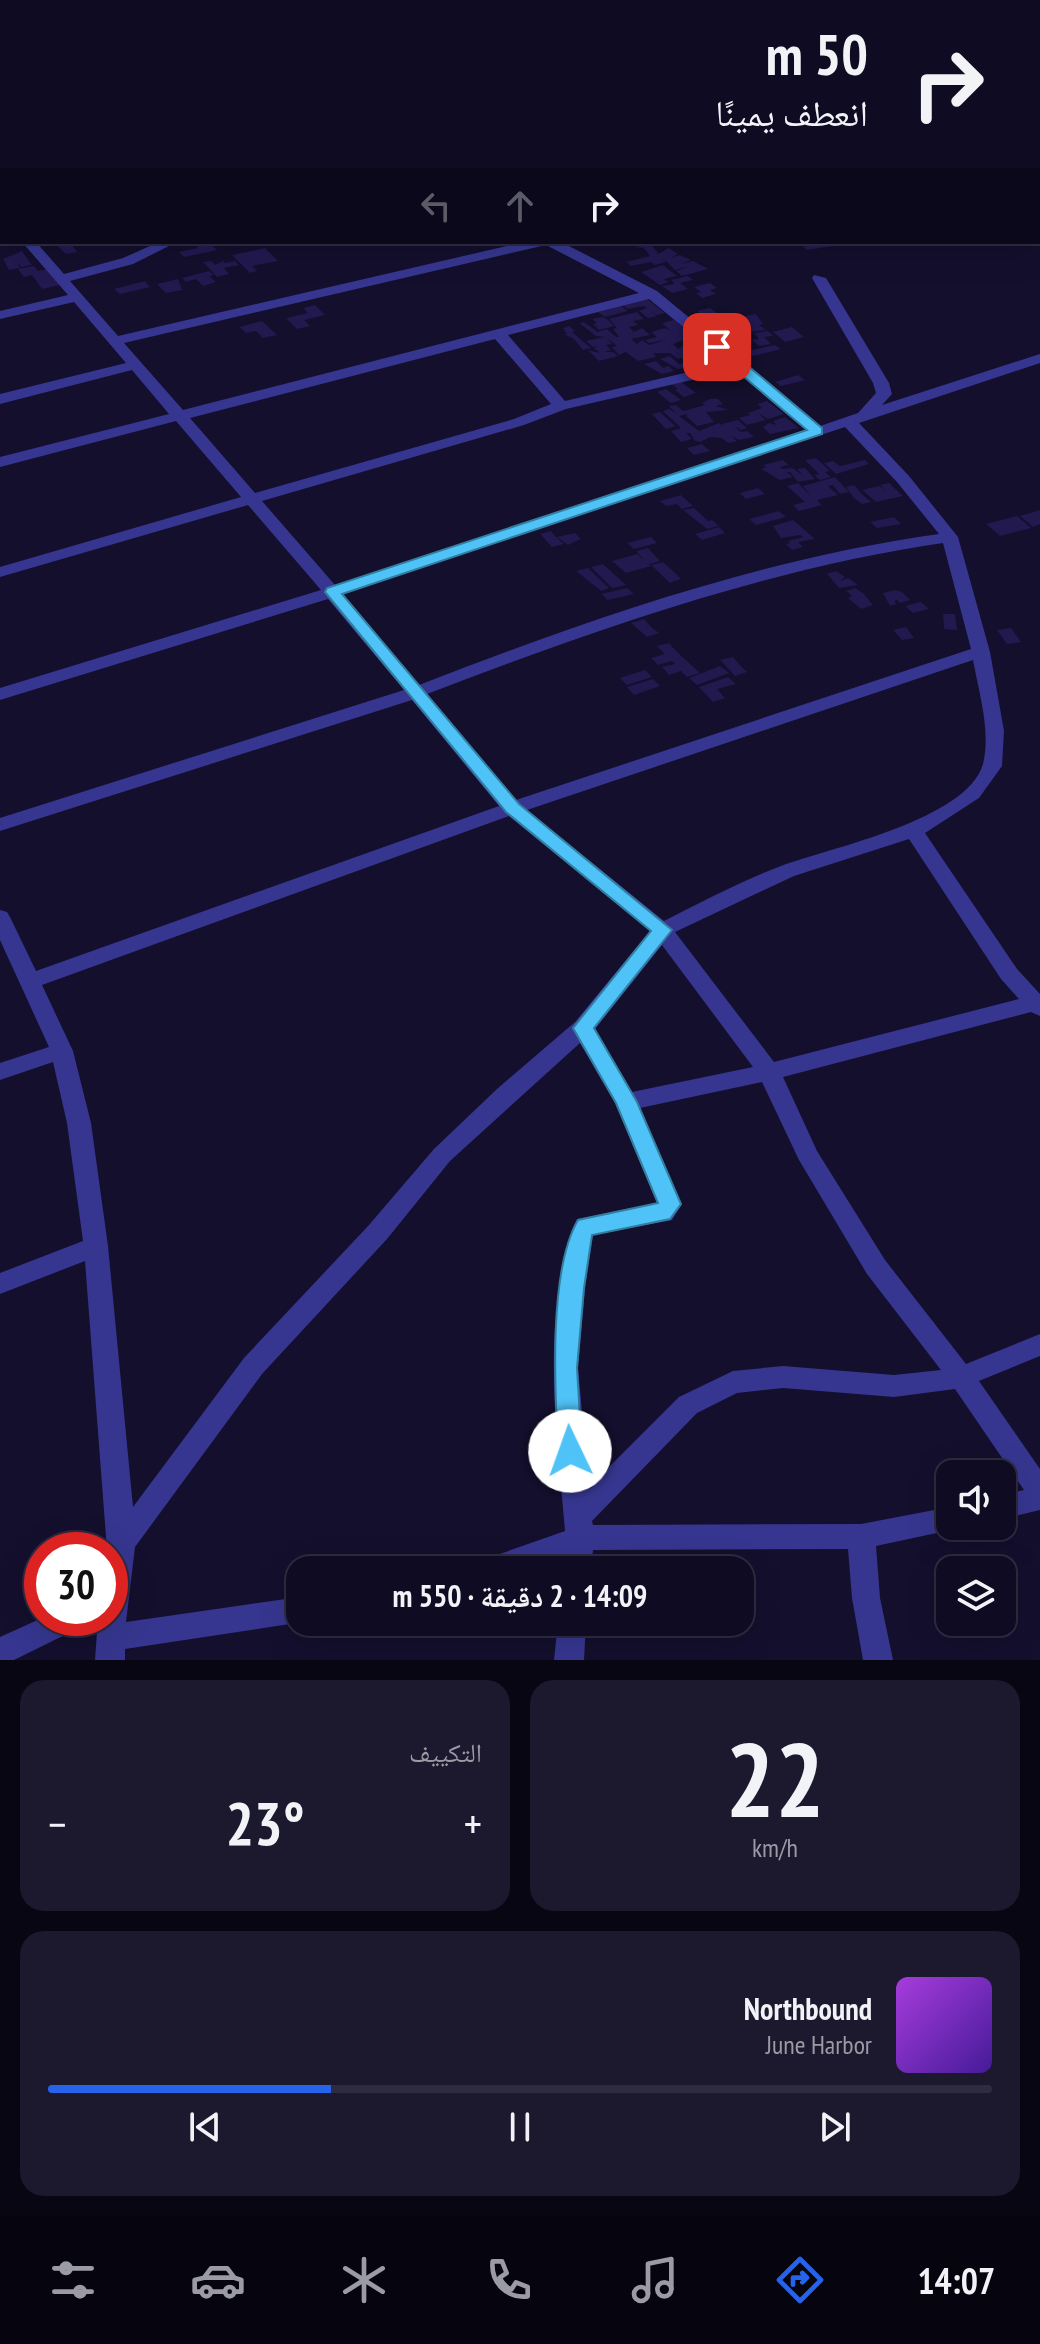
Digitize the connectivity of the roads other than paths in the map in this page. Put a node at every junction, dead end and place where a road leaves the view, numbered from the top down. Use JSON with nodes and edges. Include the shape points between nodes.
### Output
{"nodes":[{"id":1,"x":31,"y":244,"type":"edge"},
{"id":2,"x":166,"y":244,"type":"edge"},
{"id":3,"x":532,"y":244,"type":"edge"},
{"id":4,"x":555,"y":244,"type":"edge"},
{"id":5,"x":819,"y":278,"type":"dead end"},
{"id":6,"x":60,"y":279,"type":"junction"},
{"id":7,"x":652,"y":294,"type":"junction"},
{"id":8,"x":75,"y":298,"type":"junction"},
{"id":9,"x":0,"y":315,"type":"edge"},
{"id":10,"x":500,"y":335,"type":"junction"},
{"id":11,"x":113,"y":341,"type":"junction"},
{"id":12,"x":1040,"y":358,"type":"edge"},
{"id":13,"x":134,"y":365,"type":"junction"},
{"id":14,"x":739,"y":365,"type":"junction"},
{"id":15,"x":0,"y":399,"type":"edge"},
{"id":16,"x":561,"y":406,"type":"junction"},
{"id":17,"x":178,"y":415,"type":"junction"},
{"id":18,"x":856,"y":417,"type":"junction"},
{"id":19,"x":817,"y":431,"type":"junction"},
{"id":20,"x":0,"y":462,"type":"edge"},
{"id":21,"x":251,"y":499,"type":"junction"},
{"id":22,"x":950,"y":537,"type":"junction"},
{"id":23,"x":0,"y":572,"type":"edge"},
{"id":24,"x":332,"y":592,"type":"junction"},
{"id":25,"x":981,"y":652,"type":"junction"},
{"id":26,"x":417,"y":692,"type":"junction"},
{"id":27,"x":0,"y":694,"type":"edge"},
{"id":28,"x":512,"y":808,"type":"junction"},
{"id":29,"x":0,"y":825,"type":"edge"},
{"id":30,"x":914,"y":831,"type":"junction"},
{"id":31,"x":0,"y":917,"type":"edge"},
{"id":32,"x":662,"y":930,"type":"junction"},
{"id":33,"x":31,"y":981,"type":"junction"},
{"id":34,"x":1037,"y":1006,"type":"edge"},
{"id":35,"x":583,"y":1028,"type":"junction"},
{"id":36,"x":62,"y":1051,"type":"junction"},
{"id":37,"x":0,"y":1072,"type":"edge"},
{"id":38,"x":769,"y":1072,"type":"junction"},
{"id":39,"x":626,"y":1102,"type":"junction"},
{"id":40,"x":96,"y":1246,"type":"junction"},
{"id":41,"x":0,"y":1284,"type":"edge"},
{"id":42,"x":1040,"y":1345,"type":"edge"},
{"id":43,"x":961,"y":1377,"type":"junction"},
{"id":44,"x":1040,"y":1491,"type":"edge"},
{"id":45,"x":1040,"y":1498,"type":"edge"},
{"id":46,"x":1016,"y":1504,"type":"edge"},
{"id":47,"x":936,"y":1522,"type":"edge"},
{"id":48,"x":579,"y":1528,"type":"junction"},
{"id":49,"x":121,"y":1532,"type":"edge"},
{"id":50,"x":128,"y":1535,"type":"edge"},
{"id":51,"x":861,"y":1536,"type":"junction"},
{"id":52,"x":520,"y":1556,"type":"edge"},
{"id":53,"x":578,"y":1556,"type":"edge"},
{"id":54,"x":286,"y":1613,"type":"edge"},
{"id":55,"x":33,"y":1636,"type":"edge"},
{"id":56,"x":571,"y":1636,"type":"edge"},
{"id":57,"x":110,"y":1649,"type":"edge"},
{"id":58,"x":0,"y":1652,"type":"edge"},
{"id":59,"x":569,"y":1660,"type":"edge"},
{"id":60,"x":878,"y":1660,"type":"edge"}],
"edges":[{"from":1,"to":6,"type":"street"},
{"from":2,"to":6,"type":"street","via":[[128,261]]},
{"from":3,"to":11,"type":"street"},
{"from":4,"to":7,"type":"street"},
{"from":5,"to":18,"type":"street","via":[[884,394]]},
{"from":6,"to":8,"type":"street"},
{"from":7,"to":10,"type":"street"},
{"from":7,"to":14,"type":"street"},
{"from":8,"to":9,"type":"street"},
{"from":8,"to":11,"type":"street"},
{"from":10,"to":16,"type":"street"},
{"from":10,"to":17,"type":"street"},
{"from":11,"to":13,"type":"street"},
{"from":12,"to":18,"type":"street"},
{"from":13,"to":15,"type":"street"},
{"from":13,"to":17,"type":"street"},
{"from":14,"to":16,"type":"street"},
{"from":14,"to":19,"type":"street"},
{"from":16,"to":21,"type":"street"},
{"from":17,"to":20,"type":"street"},
{"from":17,"to":21,"type":"street"},
{"from":18,"to":19,"type":"street"},
{"from":18,"to":22,"type":"street"},
{"from":19,"to":24,"type":"street"},
{"from":21,"to":23,"type":"street"},
{"from":21,"to":24,"type":"street"},
{"from":22,"to":25,"type":"street"},
{"from":22,"to":26,"type":"street","via":[[881,547],[694,595],[549,641]]},
{"from":24,"to":26,"type":"street"},
{"from":24,"to":27,"type":"street"},
{"from":25,"to":28,"type":"street"},
{"from":25,"to":30,"type":"street","via":[[995,731],[992,766],[972,794]]},
{"from":26,"to":28,"type":"street"},
{"from":26,"to":29,"type":"street"},
{"from":28,"to":32,"type":"street"},
{"from":28,"to":33,"type":"street"},
{"from":30,"to":32,"type":"street","via":[[787,871]]},
{"from":30,"to":34,"type":"street","via":[[1009,974]]},
{"from":31,"to":33,"type":"street"},
{"from":32,"to":35,"type":"street"},
{"from":32,"to":38,"type":"street"},
{"from":33,"to":36,"type":"street"},
{"from":34,"to":38,"type":"street"},
{"from":35,"to":39,"type":"street"},
{"from":35,"to":50,"type":"street","via":[[442,1155],[253,1366]]},
{"from":36,"to":37,"type":"street"},
{"from":36,"to":40,"type":"street","via":[[79,1123]]},
{"from":38,"to":39,"type":"street"},
{"from":38,"to":43,"type":"street","via":[[807,1154],[876,1267]]},
{"from":39,"to":48,"type":"street","via":[[670,1204],[663,1213],[586,1226],[581,1235],[565,1368]]},
{"from":40,"to":41,"type":"street"},
{"from":40,"to":49,"type":"street"},
{"from":42,"to":43,"type":"street"},
{"from":43,"to":44,"type":"street"},
{"from":43,"to":48,"type":"street","via":[[894,1386],[783,1377],[733,1382],[688,1405]]},
{"from":45,"to":46,"type":"street"},
{"from":47,"to":51,"type":"street"},
{"from":48,"to":51,"type":"street"},
{"from":48,"to":52,"type":"street"},
{"from":48,"to":53,"type":"street"},
{"from":51,"to":60,"type":"street"},
{"from":54,"to":57,"type":"street"},
{"from":55,"to":58,"type":"street"},
{"from":56,"to":59,"type":"street"}]}
